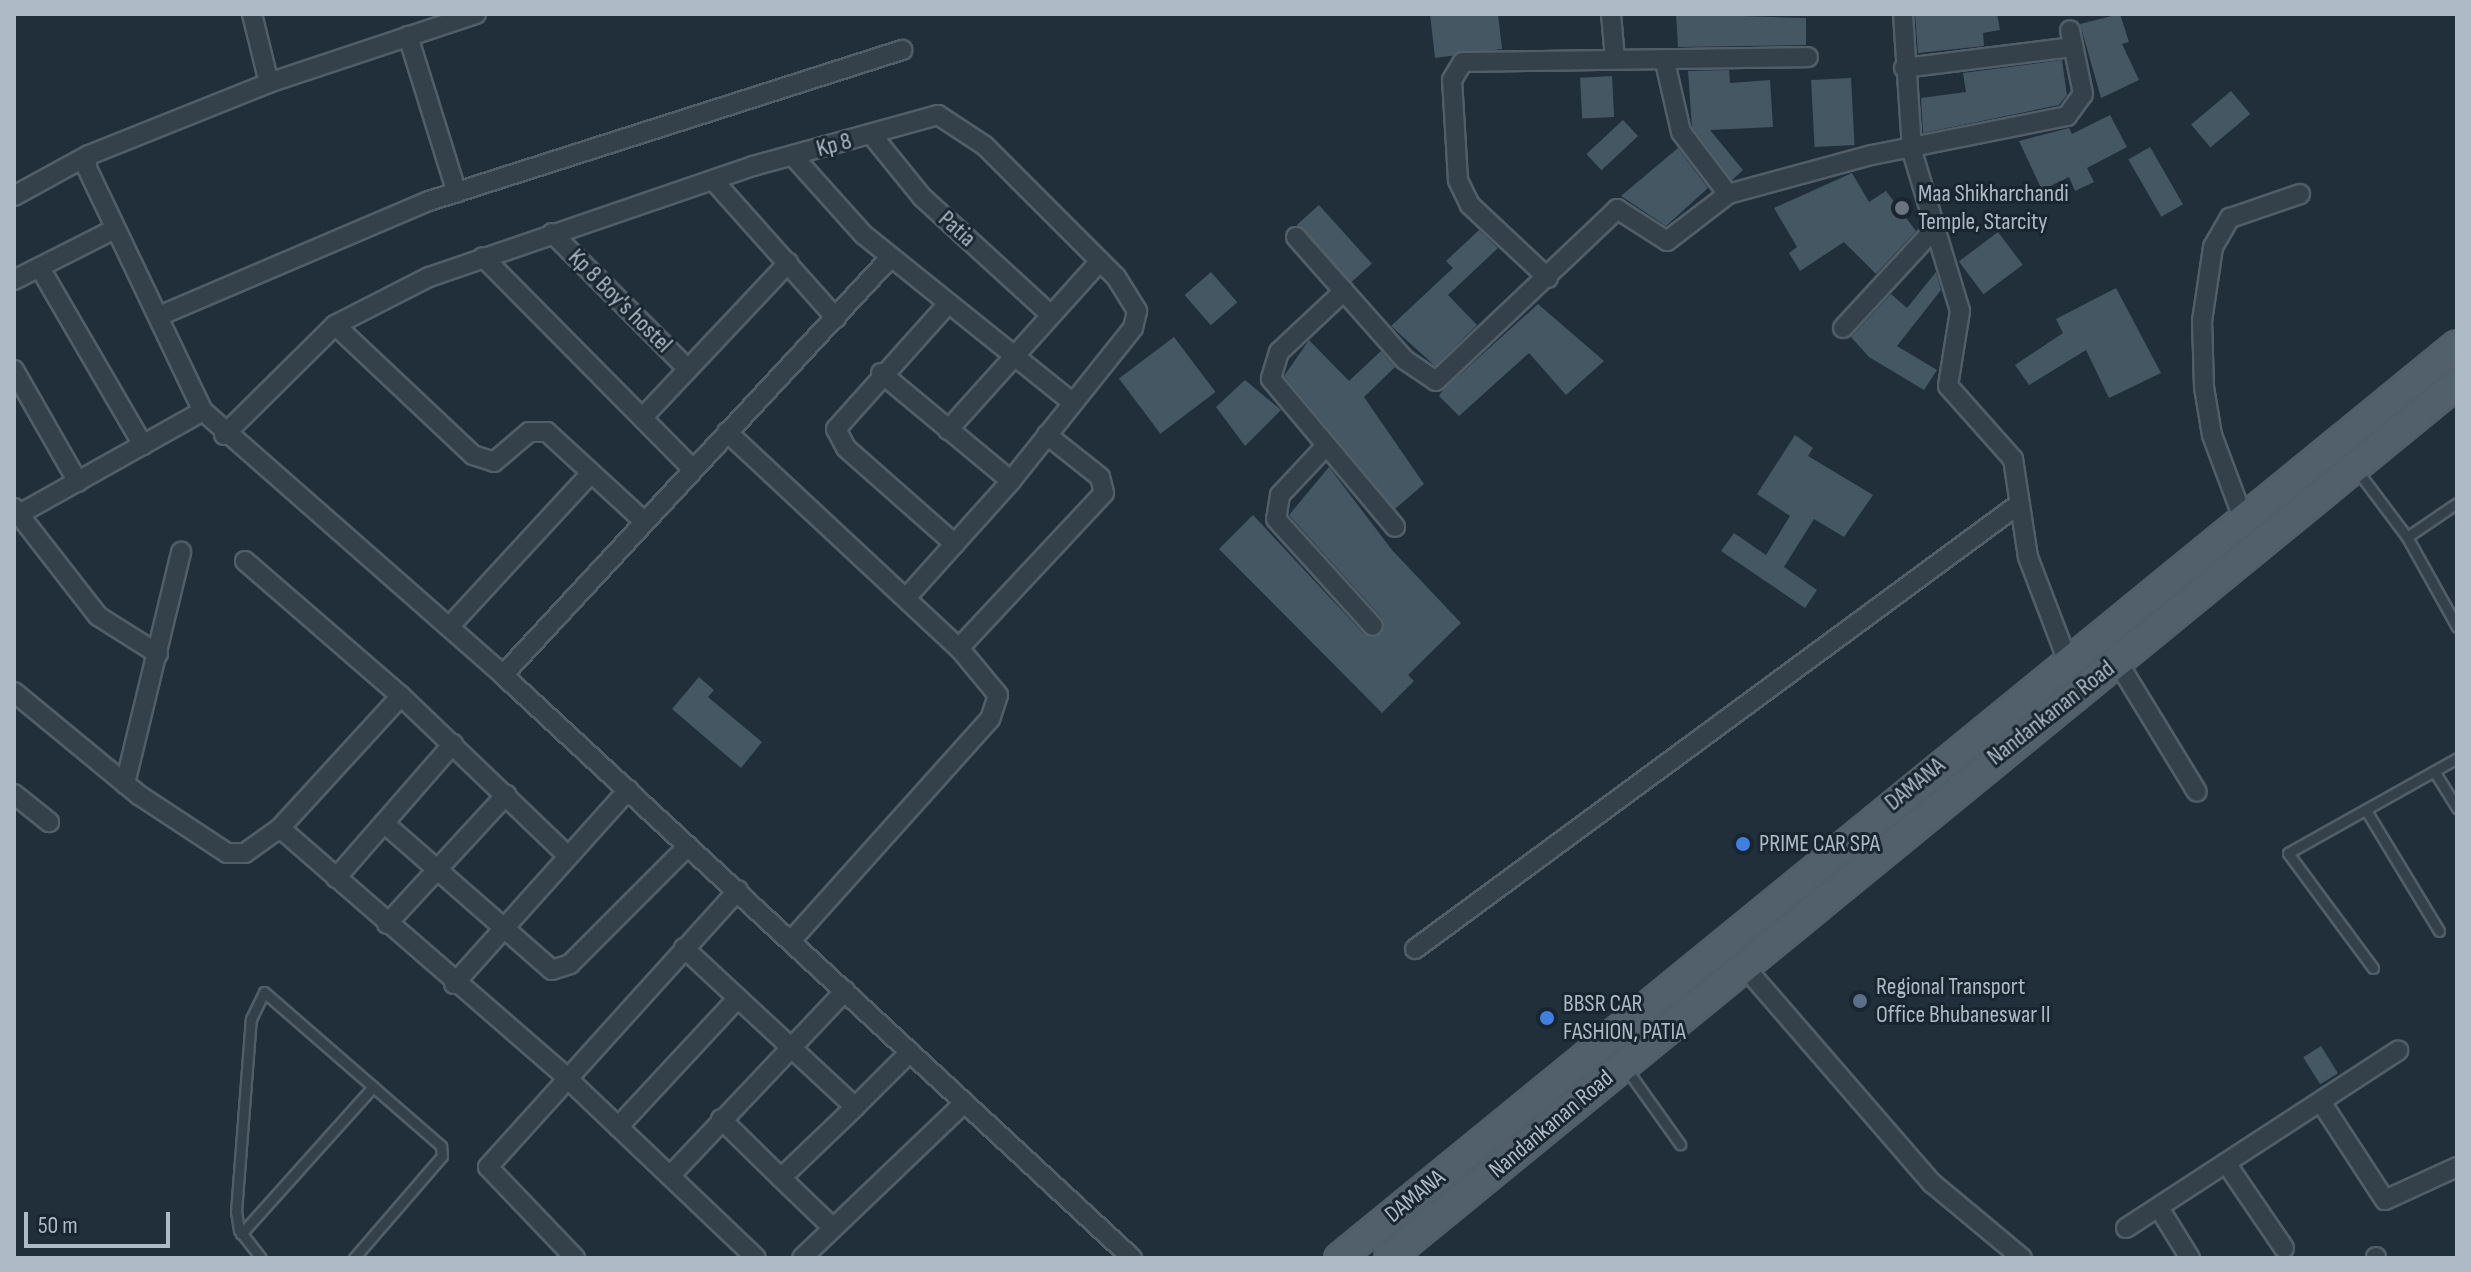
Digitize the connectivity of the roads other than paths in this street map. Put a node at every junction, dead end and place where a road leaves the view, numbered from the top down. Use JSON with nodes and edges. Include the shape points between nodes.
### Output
{"nodes":[{"id":1,"x":252,"y":14,"type":"edge"},
{"id":2,"x":476,"y":14,"type":"edge"},
{"id":3,"x":1611,"y":14,"type":"edge"},
{"id":4,"x":1903,"y":14,"type":"edge"},
{"id":5,"x":408,"y":36,"type":"junction"},
{"id":6,"x":903,"y":50,"type":"dead end"},
{"id":7,"x":1808,"y":57,"type":"dead end"},
{"id":8,"x":1615,"y":59,"type":"junction"},
{"id":9,"x":1665,"y":62,"type":"junction"},
{"id":10,"x":1904,"y":68,"type":"junction"},
{"id":11,"x":269,"y":83,"type":"junction"},
{"id":12,"x":871,"y":134,"type":"junction"},
{"id":13,"x":1912,"y":151,"type":"junction"},
{"id":14,"x":89,"y":155,"type":"junction"},
{"id":15,"x":793,"y":156,"type":"junction"},
{"id":16,"x":713,"y":180,"type":"junction"},
{"id":17,"x":457,"y":193,"type":"junction"},
{"id":18,"x":1728,"y":194,"type":"junction"},
{"id":19,"x":2300,"y":194,"type":"dead end"},
{"id":20,"x":14,"y":196,"type":"edge"},
{"id":21,"x":1937,"y":226,"type":"junction"},
{"id":22,"x":115,"y":229,"type":"junction"},
{"id":23,"x":552,"y":233,"type":"junction"},
{"id":24,"x":1296,"y":237,"type":"dead end"},
{"id":25,"x":483,"y":257,"type":"junction"},
{"id":26,"x":890,"y":258,"type":"junction"},
{"id":27,"x":1100,"y":261,"type":"junction"},
{"id":28,"x":788,"y":263,"type":"junction"},
{"id":29,"x":40,"y":268,"type":"junction"},
{"id":30,"x":1548,"y":278,"type":"junction"},
{"id":31,"x":14,"y":280,"type":"edge"},
{"id":32,"x":1344,"y":291,"type":"junction"},
{"id":33,"x":946,"y":306,"type":"junction"},
{"id":34,"x":1051,"y":315,"type":"junction"},
{"id":35,"x":159,"y":316,"type":"junction"},
{"id":36,"x":836,"y":318,"type":"junction"},
{"id":37,"x":335,"y":325,"type":"junction"},
{"id":38,"x":1843,"y":328,"type":"dead end"},
{"id":39,"x":2457,"y":345,"type":"edge"},
{"id":40,"x":1014,"y":357,"type":"junction"},
{"id":41,"x":688,"y":369,"type":"junction"},
{"id":42,"x":14,"y":370,"type":"edge"},
{"id":43,"x":881,"y":373,"type":"junction"},
{"id":44,"x":2457,"y":384,"type":"edge"},
{"id":45,"x":1072,"y":402,"type":"junction"},
{"id":46,"x":203,"y":411,"type":"junction"},
{"id":47,"x":643,"y":417,"type":"junction"},
{"id":48,"x":948,"y":430,"type":"junction"},
{"id":49,"x":727,"y":432,"type":"junction"},
{"id":50,"x":224,"y":435,"type":"junction"},
{"id":51,"x":1047,"y":435,"type":"junction"},
{"id":52,"x":143,"y":445,"type":"junction"},
{"id":53,"x":1325,"y":447,"type":"junction"},
{"id":54,"x":2354,"y":466,"type":"junction"},
{"id":55,"x":693,"y":469,"type":"junction"},
{"id":56,"x":591,"y":473,"type":"junction"},
{"id":57,"x":1011,"y":481,"type":"junction"},
{"id":58,"x":78,"y":482,"type":"junction"},
{"id":59,"x":2457,"y":503,"type":"edge"},
{"id":60,"x":2019,"y":504,"type":"junction"},
{"id":61,"x":16,"y":513,"type":"edge"},
{"id":62,"x":2243,"y":518,"type":"junction"},
{"id":63,"x":645,"y":522,"type":"junction"},
{"id":64,"x":1395,"y":527,"type":"dead end"},
{"id":65,"x":2407,"y":537,"type":"junction"},
{"id":66,"x":955,"y":544,"type":"junction"},
{"id":67,"x":181,"y":552,"type":"dead end"},
{"id":68,"x":245,"y":561,"type":"dead end"},
{"id":69,"x":906,"y":598,"type":"junction"},
{"id":70,"x":1373,"y":626,"type":"dead end"},
{"id":71,"x":449,"y":627,"type":"junction"},
{"id":72,"x":2457,"y":627,"type":"edge"},
{"id":73,"x":959,"y":648,"type":"junction"},
{"id":74,"x":158,"y":654,"type":"junction"},
{"id":75,"x":2067,"y":659,"type":"junction"},
{"id":76,"x":2117,"y":661,"type":"junction"},
{"id":77,"x":503,"y":675,"type":"junction"},
{"id":78,"x":14,"y":692,"type":"edge"},
{"id":79,"x":401,"y":696,"type":"junction"},
{"id":80,"x":453,"y":744,"type":"junction"},
{"id":81,"x":2457,"y":758,"type":"edge"},
{"id":82,"x":2434,"y":771,"type":"junction"},
{"id":83,"x":125,"y":784,"type":"junction"},
{"id":84,"x":628,"y":790,"type":"junction"},
{"id":85,"x":2197,"y":792,"type":"dead end"},
{"id":86,"x":14,"y":794,"type":"edge"},
{"id":87,"x":506,"y":795,"type":"junction"},
{"id":88,"x":2457,"y":808,"type":"edge"},
{"id":89,"x":2367,"y":812,"type":"junction"},
{"id":90,"x":49,"y":822,"type":"dead end"},
{"id":91,"x":384,"y":823,"type":"junction"},
{"id":92,"x":280,"y":828,"type":"junction"},
{"id":93,"x":688,"y":846,"type":"junction"},
{"id":94,"x":568,"y":856,"type":"junction"},
{"id":95,"x":436,"y":870,"type":"junction"},
{"id":96,"x":336,"y":878,"type":"junction"},
{"id":97,"x":738,"y":890,"type":"junction"},
{"id":98,"x":387,"y":924,"type":"junction"},
{"id":99,"x":503,"y":929,"type":"junction"},
{"id":100,"x":2439,"y":931,"type":"dead end"},
{"id":101,"x":792,"y":940,"type":"junction"},
{"id":102,"x":684,"y":948,"type":"junction"},
{"id":103,"x":1415,"y":949,"type":"dead end"},
{"id":104,"x":1743,"y":965,"type":"junction"},
{"id":105,"x":2373,"y":968,"type":"dead end"},
{"id":106,"x":454,"y":984,"type":"junction"},
{"id":107,"x":845,"y":991,"type":"junction"},
{"id":108,"x":738,"y":998,"type":"junction"},
{"id":109,"x":788,"y":1045,"type":"junction"},
{"id":110,"x":2398,"y":1051,"type":"dead end"},
{"id":111,"x":910,"y":1052,"type":"junction"},
{"id":112,"x":1622,"y":1065,"type":"junction"},
{"id":113,"x":566,"y":1077,"type":"junction"},
{"id":114,"x":373,"y":1087,"type":"junction"},
{"id":115,"x":2321,"y":1102,"type":"junction"},
{"id":116,"x":964,"y":1103,"type":"junction"},
{"id":117,"x":855,"y":1107,"type":"junction"},
{"id":118,"x":721,"y":1119,"type":"junction"},
{"id":119,"x":618,"y":1127,"type":"junction"},
{"id":120,"x":1680,"y":1144,"type":"dead end"},
{"id":121,"x":1454,"y":1163,"type":"junction"},
{"id":122,"x":2226,"y":1163,"type":"junction"},
{"id":123,"x":2457,"y":1167,"type":"edge"},
{"id":124,"x":670,"y":1176,"type":"junction"},
{"id":125,"x":781,"y":1178,"type":"junction"},
{"id":126,"x":1475,"y":1187,"type":"junction"},
{"id":127,"x":2159,"y":1208,"type":"junction"},
{"id":128,"x":832,"y":1227,"type":"junction"},
{"id":129,"x":2126,"y":1228,"type":"dead end"},
{"id":130,"x":241,"y":1234,"type":"junction"},
{"id":131,"x":2284,"y":1248,"type":"dead end"},
{"id":132,"x":261,"y":1258,"type":"edge"},
{"id":133,"x":354,"y":1258,"type":"edge"},
{"id":134,"x":575,"y":1258,"type":"edge"},
{"id":135,"x":756,"y":1258,"type":"edge"},
{"id":136,"x":802,"y":1258,"type":"edge"},
{"id":137,"x":1132,"y":1258,"type":"edge"},
{"id":138,"x":1339,"y":1258,"type":"edge"},
{"id":139,"x":1389,"y":1258,"type":"edge"},
{"id":140,"x":2022,"y":1258,"type":"edge"},
{"id":141,"x":2190,"y":1258,"type":"edge"}],
"edges":[{"from":1,"to":11,"type":"street"},
{"from":2,"to":5,"type":"street"},
{"from":3,"to":8,"type":"street"},
{"from":4,"to":10,"type":"street"},
{"from":5,"to":11,"type":"street"},
{"from":5,"to":17,"type":"street"},
{"from":6,"to":17,"type":"street"},
{"from":7,"to":9,"type":"street"},
{"from":8,"to":9,"type":"street"},
{"from":8,"to":30,"type":"street","via":[[1463,62],[1452,80],[1450,137],[1470,205]]},
{"from":9,"to":18,"type":"street","via":[[1681,132]]},
{"from":10,"to":13,"type":"street"},
{"from":10,"to":13,"type":"street","via":[[2072,39],[2083,94],[2067,116]]},
{"from":11,"to":14,"type":"street"},
{"from":12,"to":15,"type":"street","name":"Kp 8"},
{"from":12,"to":27,"type":"street","name":"Kp 8","via":[[938,115],[959,126]]},
{"from":12,"to":34,"type":"street","name":"Patia","via":[[922,197]]},
{"from":13,"to":18,"type":"street"},
{"from":13,"to":21,"type":"street"},
{"from":14,"to":20,"type":"street"},
{"from":14,"to":22,"type":"street","via":[[86,166]]},
{"from":15,"to":16,"type":"street","name":"Kp 8"},
{"from":15,"to":26,"type":"street"},
{"from":16,"to":23,"type":"street","name":"Kp 8"},
{"from":16,"to":28,"type":"street"},
{"from":17,"to":35,"type":"street"},
{"from":18,"to":30,"type":"street","via":[[1667,241],[1617,209]]},
{"from":19,"to":62,"type":"street","via":[[2230,218],[2213,247],[2202,321],[2204,387],[2212,435]]},
{"from":21,"to":38,"type":"street"},
{"from":21,"to":60,"type":"street","via":[[1960,311],[1948,386],[2005,442]]},
{"from":22,"to":29,"type":"street"},
{"from":22,"to":35,"type":"street"},
{"from":23,"to":25,"type":"street","name":"Kp 8"},
{"from":23,"to":41,"type":"street","name":"Kp 8 Boy's hostel"},
{"from":24,"to":32,"type":"street"},
{"from":25,"to":37,"type":"street","name":"Kp 8"},
{"from":25,"to":47,"type":"street"},
{"from":26,"to":33,"type":"street"},
{"from":26,"to":36,"type":"street"},
{"from":27,"to":34,"type":"street"},
{"from":27,"to":45,"type":"street","name":"Kp 8","via":[[1131,295],[1133,328]]},
{"from":28,"to":36,"type":"street"},
{"from":28,"to":41,"type":"street"},
{"from":29,"to":31,"type":"street"},
{"from":29,"to":52,"type":"street"},
{"from":30,"to":32,"type":"street","via":[[1436,381],[1405,360]]},
{"from":32,"to":53,"type":"street","via":[[1272,364],[1271,379]]},
{"from":33,"to":40,"type":"street"},
{"from":33,"to":43,"type":"street"},
{"from":34,"to":40,"type":"street"},
{"from":35,"to":46,"type":"street"},
{"from":36,"to":49,"type":"street"},
{"from":37,"to":50,"type":"street","name":"Kp 8"},
{"from":37,"to":56,"type":"street","via":[[473,455],[494,462],[537,429]]},
{"from":39,"to":62,"type":"main road","name":"DAMANA"},
{"from":40,"to":45,"type":"street"},
{"from":40,"to":48,"type":"street"},
{"from":41,"to":47,"type":"street"},
{"from":42,"to":58,"type":"street"},
{"from":43,"to":48,"type":"street"},
{"from":43,"to":66,"type":"street","via":[[837,422],[838,439]]},
{"from":44,"to":54,"type":"main road","name":"Nandankanan Road"},
{"from":45,"to":51,"type":"street","name":"Kp 8"},
{"from":46,"to":50,"type":"street"},
{"from":46,"to":52,"type":"street"},
{"from":47,"to":55,"type":"street"},
{"from":48,"to":57,"type":"street"},
{"from":49,"to":55,"type":"street"},
{"from":49,"to":69,"type":"street"},
{"from":50,"to":71,"type":"street"},
{"from":51,"to":57,"type":"street","name":"Kp 8"},
{"from":51,"to":73,"type":"street","via":[[1100,477],[1104,493]]},
{"from":52,"to":58,"type":"street"},
{"from":53,"to":64,"type":"street"},
{"from":53,"to":70,"type":"street","via":[[1280,495],[1276,519]]},
{"from":54,"to":65,"type":"lane"},
{"from":54,"to":76,"type":"main road","name":"Nandankanan Road"},
{"from":55,"to":63,"type":"street"},
{"from":56,"to":63,"type":"street"},
{"from":56,"to":71,"type":"street"},
{"from":57,"to":66,"type":"street","name":"Kp 8"},
{"from":58,"to":61,"type":"street"},
{"from":59,"to":65,"type":"lane"},
{"from":60,"to":75,"type":"street","via":[[2041,601]]},
{"from":60,"to":103,"type":"street"},
{"from":61,"to":74,"type":"street","via":[[98,616]]},
{"from":62,"to":75,"type":"main road","name":"DAMANA"},
{"from":63,"to":77,"type":"street"},
{"from":65,"to":72,"type":"lane"},
{"from":66,"to":69,"type":"street","name":"Kp 8"},
{"from":67,"to":74,"type":"street"},
{"from":68,"to":79,"type":"street"},
{"from":69,"to":73,"type":"street"},
{"from":71,"to":77,"type":"street"},
{"from":73,"to":101,"type":"street","via":[[993,685],[997,708]]},
{"from":74,"to":83,"type":"street"},
{"from":75,"to":121,"type":"main road","name":"DAMANA"},
{"from":76,"to":85,"type":"street"},
{"from":76,"to":104,"type":"main road","name":"Nandankanan Road"},
{"from":77,"to":84,"type":"street"},
{"from":78,"to":83,"type":"street"},
{"from":79,"to":80,"type":"street"},
{"from":79,"to":92,"type":"street"},
{"from":80,"to":87,"type":"street"},
{"from":80,"to":91,"type":"street"},
{"from":81,"to":82,"type":"lane"},
{"from":82,"to":88,"type":"lane"},
{"from":82,"to":89,"type":"lane"},
{"from":83,"to":92,"type":"street","via":[[227,853],[245,853]]},
{"from":84,"to":93,"type":"street"},
{"from":84,"to":94,"type":"street"},
{"from":86,"to":90,"type":"street"},
{"from":87,"to":94,"type":"street"},
{"from":87,"to":95,"type":"street"},
{"from":89,"to":100,"type":"lane"},
{"from":89,"to":105,"type":"lane","via":[[2288,853]]},
{"from":91,"to":95,"type":"street"},
{"from":91,"to":96,"type":"street"},
{"from":92,"to":96,"type":"street"},
{"from":93,"to":97,"type":"street"},
{"from":93,"to":99,"type":"street","via":[[559,970],[543,965]]},
{"from":94,"to":99,"type":"street"},
{"from":95,"to":98,"type":"street"},
{"from":95,"to":99,"type":"street"},
{"from":96,"to":98,"type":"street"},
{"from":97,"to":101,"type":"street"},
{"from":97,"to":102,"type":"street"},
{"from":98,"to":106,"type":"street"},
{"from":99,"to":106,"type":"street"},
{"from":101,"to":107,"type":"street"},
{"from":102,"to":108,"type":"street"},
{"from":102,"to":113,"type":"street"},
{"from":104,"to":112,"type":"main road","name":"Nandankanan Road"},
{"from":104,"to":140,"type":"street","via":[[1932,1183]]},
{"from":106,"to":113,"type":"street"},
{"from":107,"to":109,"type":"street"},
{"from":107,"to":111,"type":"street"},
{"from":108,"to":109,"type":"street"},
{"from":108,"to":119,"type":"street"},
{"from":109,"to":117,"type":"street"},
{"from":109,"to":118,"type":"street"},
{"from":110,"to":115,"type":"street"},
{"from":111,"to":116,"type":"street"},
{"from":111,"to":117,"type":"street"},
{"from":112,"to":120,"type":"lane"},
{"from":112,"to":126,"type":"main road","name":"Nandankanan Road"},
{"from":113,"to":119,"type":"street"},
{"from":113,"to":134,"type":"street","via":[[488,1167]]},
{"from":114,"to":130,"type":"lane"},
{"from":114,"to":130,"type":"lane","via":[[270,992],[258,994],[238,1143]]},
{"from":114,"to":133,"type":"lane","via":[[441,1146],[442,1156]]},
{"from":115,"to":122,"type":"street"},
{"from":115,"to":123,"type":"street","via":[[2385,1200]]},
{"from":116,"to":128,"type":"street"},
{"from":116,"to":137,"type":"street"},
{"from":117,"to":125,"type":"street"},
{"from":118,"to":124,"type":"street"},
{"from":118,"to":125,"type":"street"},
{"from":119,"to":124,"type":"street"},
{"from":121,"to":126,"type":"main road"},
{"from":121,"to":138,"type":"main road","name":"DAMANA"},
{"from":122,"to":127,"type":"street"},
{"from":122,"to":131,"type":"street"},
{"from":124,"to":135,"type":"street"},
{"from":125,"to":128,"type":"street"},
{"from":126,"to":139,"type":"main road","name":"Nandankanan Road"},
{"from":127,"to":129,"type":"street"},
{"from":127,"to":141,"type":"street"},
{"from":128,"to":136,"type":"street"},
{"from":130,"to":132,"type":"lane"}]}
